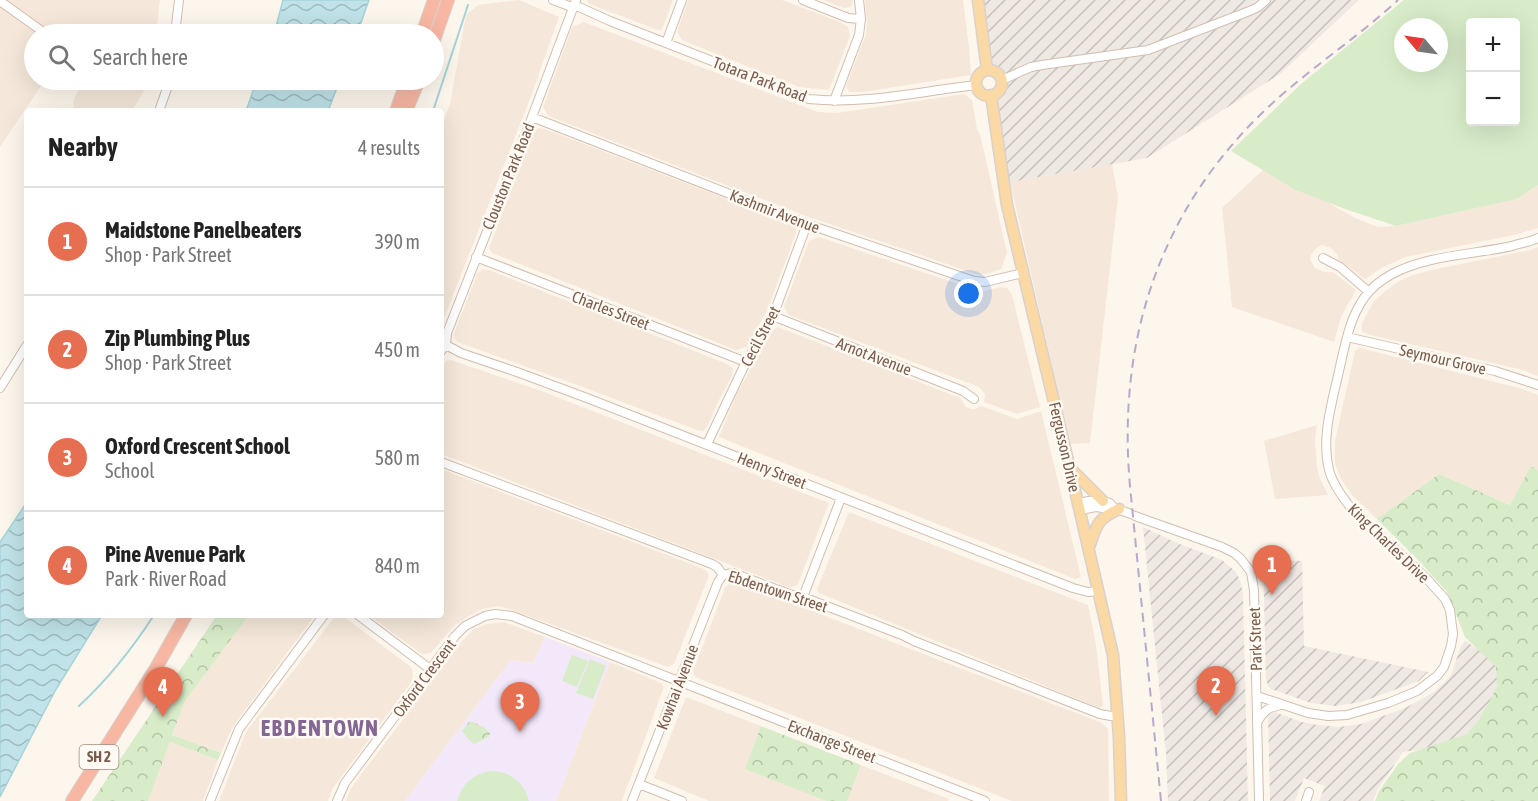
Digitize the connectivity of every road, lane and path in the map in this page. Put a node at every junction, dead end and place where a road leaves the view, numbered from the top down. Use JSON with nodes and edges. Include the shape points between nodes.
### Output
{"nodes":[{"id":1,"x":179,"y":0,"type":"edge"},
{"id":2,"x":434,"y":0,"type":"edge"},
{"id":3,"x":448,"y":0,"type":"edge"},
{"id":4,"x":553,"y":0,"type":"edge"},
{"id":5,"x":682,"y":0,"type":"edge"},
{"id":6,"x":802,"y":0,"type":"edge"},
{"id":7,"x":859,"y":0,"type":"edge"},
{"id":8,"x":978,"y":0,"type":"edge"},
{"id":9,"x":1266,"y":0,"type":"edge"},
{"id":10,"x":0,"y":1,"type":"edge"},
{"id":11,"x":575,"y":3,"type":"edge"},
{"id":12,"x":861,"y":19,"type":"junction"},
{"id":13,"x":32,"y":24,"type":"edge"},
{"id":14,"x":176,"y":24,"type":"edge"},
{"id":15,"x":426,"y":24,"type":"edge"},
{"id":16,"x":440,"y":24,"type":"edge"},
{"id":17,"x":666,"y":42,"type":"junction"},
{"id":18,"x":987,"y":70,"type":"junction"},
{"id":19,"x":1002,"y":80,"type":"junction"},
{"id":20,"x":976,"y":85,"type":"junction"},
{"id":21,"x":166,"y":90,"type":"edge"},
{"id":22,"x":403,"y":90,"type":"edge"},
{"id":23,"x":414,"y":90,"type":"edge"},
{"id":24,"x":991,"y":95,"type":"junction"},
{"id":25,"x":834,"y":101,"type":"junction"},
{"id":26,"x":160,"y":108,"type":"edge"},
{"id":27,"x":397,"y":108,"type":"edge"},
{"id":28,"x":407,"y":108,"type":"edge"},
{"id":29,"x":532,"y":117,"type":"junction"},
{"id":30,"x":807,"y":224,"type":"junction"},
{"id":31,"x":1538,"y":238,"type":"edge"},
{"id":32,"x":476,"y":257,"type":"junction"},
{"id":33,"x":1323,"y":258,"type":"dead end"},
{"id":34,"x":1023,"y":273,"type":"junction"},
{"id":35,"x":1369,"y":292,"type":"junction"},
{"id":36,"x":772,"y":316,"type":"junction"},
{"id":37,"x":1347,"y":337,"type":"junction"},
{"id":38,"x":444,"y":344,"type":"edge"},
{"id":39,"x":444,"y":348,"type":"edge"},
{"id":40,"x":24,"y":350,"type":"edge"},
{"id":41,"x":746,"y":362,"type":"junction"},
{"id":42,"x":1538,"y":385,"type":"edge"},
{"id":43,"x":0,"y":388,"type":"edge"},
{"id":44,"x":974,"y":399,"type":"dead end"},
{"id":45,"x":707,"y":444,"type":"junction"},
{"id":46,"x":444,"y":463,"type":"edge"},
{"id":47,"x":1070,"y":467,"type":"junction"},
{"id":48,"x":841,"y":498,"type":"junction"},
{"id":49,"x":1103,"y":501,"type":"junction"},
{"id":50,"x":1079,"y":507,"type":"junction"},
{"id":51,"x":1116,"y":508,"type":"junction"},
{"id":52,"x":1089,"y":547,"type":"junction"},
{"id":53,"x":723,"y":574,"type":"junction"},
{"id":54,"x":1098,"y":591,"type":"junction"},
{"id":55,"x":803,"y":597,"type":"junction"},
{"id":56,"x":184,"y":618,"type":"edge"},
{"id":57,"x":322,"y":618,"type":"edge"},
{"id":58,"x":361,"y":618,"type":"edge"},
{"id":59,"x":430,"y":669,"type":"junction"},
{"id":60,"x":679,"y":681,"type":"junction"},
{"id":61,"x":1257,"y":696,"type":"junction"},
{"id":62,"x":1282,"y":704,"type":"junction"},
{"id":63,"x":1118,"y":715,"type":"junction"},
{"id":64,"x":1258,"y":721,"type":"junction"},
{"id":65,"x":639,"y":784,"type":"junction"},
{"id":66,"x":1309,"y":792,"type":"dead end"},
{"id":67,"x":962,"y":797,"type":"edge"},
{"id":68,"x":72,"y":801,"type":"edge"},
{"id":69,"x":210,"y":801,"type":"edge"},
{"id":70,"x":337,"y":801,"type":"edge"},
{"id":71,"x":632,"y":801,"type":"edge"},
{"id":72,"x":682,"y":801,"type":"edge"},
{"id":73,"x":985,"y":801,"type":"edge"},
{"id":74,"x":1121,"y":801,"type":"edge"},
{"id":75,"x":1259,"y":801,"type":"edge"},
{"id":76,"x":1306,"y":801,"type":"edge"}],
"edges":[{"from":1,"to":14,"type":"street"},
{"from":2,"to":15,"type":"highway"},
{"from":3,"to":16,"type":"highway"},
{"from":4,"to":11,"type":"street","name":"Totara Park Road"},
{"from":5,"to":17,"type":"street"},
{"from":6,"to":12,"type":"street","via":[[848,18]]},
{"from":7,"to":12,"type":"street"},
{"from":8,"to":18,"type":"main road"},
{"from":9,"to":19,"type":"street","via":[[1252,10],[1148,50],[1041,65]]},
{"from":10,"to":13,"type":"street"},
{"from":11,"to":17,"type":"street","name":"Totara Park Road"},
{"from":11,"to":29,"type":"street","name":"Clouston Park Road"},
{"from":12,"to":25,"type":"street","via":[[859,35]]},
{"from":17,"to":25,"type":"street","name":"Totara Park Road","via":[[809,99]]},
{"from":18,"to":19,"type":"main road","via":[[996,72]]},
{"from":18,"to":20,"type":"main road","via":[[978,77]]},
{"from":19,"to":24,"type":"main road","via":[[999,91]]},
{"from":20,"to":24,"type":"main road","via":[[982,93]]},
{"from":20,"to":25,"type":"street","name":"Totara Park Road"},
{"from":21,"to":26,"type":"street"},
{"from":22,"to":27,"type":"highway"},
{"from":23,"to":28,"type":"highway"},
{"from":24,"to":34,"type":"main road","name":"Fergusson Drive","via":[[1005,194]]},
{"from":29,"to":30,"type":"street","name":"Kashmir Avenue"},
{"from":29,"to":32,"type":"street","name":"Clouston Park Road"},
{"from":30,"to":34,"type":"street","name":"Kashmir Avenue","via":[[974,281]]},
{"from":30,"to":36,"type":"street","name":"Cecil Street"},
{"from":31,"to":35,"type":"street","name":"King Charles Drive","via":[[1408,267]]},
{"from":32,"to":38,"type":"street","name":"Clouston Park Road"},
{"from":32,"to":41,"type":"street","name":"Charles Street"},
{"from":33,"to":35,"type":"street"},
{"from":34,"to":47,"type":"main road","name":"Fergusson Drive"},
{"from":35,"to":37,"type":"street","name":"King Charles Drive"},
{"from":36,"to":41,"type":"street","name":"Cecil Street"},
{"from":36,"to":44,"type":"street","name":"Arnot Avenue","via":[[963,391]]},
{"from":37,"to":42,"type":"street","name":"Seymour Grove","via":[[1495,371]]},
{"from":37,"to":62,"type":"street","name":"King Charles Drive","via":[[1328,419],[1329,471],[1352,509],[1445,599],[1452,622],[1451,646],[1437,676],[1423,688],[1388,703],[1338,716],[1308,713]]},
{"from":39,"to":45,"type":"street","name":"Henry Street"},
{"from":40,"to":43,"type":"street"},
{"from":41,"to":45,"type":"street","name":"Cecil Street"},
{"from":45,"to":48,"type":"street","name":"Henry Street"},
{"from":46,"to":53,"type":"street","name":"Ebdentown Street","via":[[712,564]]},
{"from":47,"to":49,"type":"main road"},
{"from":47,"to":50,"type":"main road","name":"Fergusson Drive"},
{"from":48,"to":54,"type":"street","name":"Henry Street","via":[[1073,588]]},
{"from":48,"to":55,"type":"street"},
{"from":49,"to":50,"type":"street","via":[[1089,501]]},
{"from":49,"to":51,"type":"street","name":"Park Street"},
{"from":50,"to":51,"type":"street","name":"Park Street"},
{"from":50,"to":52,"type":"main road","name":"Fergusson Drive"},
{"from":51,"to":52,"type":"main road","via":[[1097,524]]},
{"from":51,"to":61,"type":"street","name":"Park Street","via":[[1222,547],[1240,558],[1251,572]]},
{"from":52,"to":54,"type":"main road","name":"Fergusson Drive"},
{"from":53,"to":55,"type":"street","name":"Ebdentown Street","via":[[733,573]]},
{"from":53,"to":60,"type":"street","name":"Kowhai Avenue"},
{"from":54,"to":63,"type":"main road","name":"Fergusson Drive","via":[[1113,655]]},
{"from":55,"to":63,"type":"street","name":"Ebdentown Street","via":[[1100,714]]},
{"from":56,"to":68,"type":"highway","number":"SH 2"},
{"from":57,"to":69,"type":"street","via":[[239,729]]},
{"from":58,"to":59,"type":"street"},
{"from":59,"to":60,"type":"street","name":"Oxford Crescent","via":[[465,626],[485,616],[505,614]]},
{"from":59,"to":70,"type":"street","name":"Oxford Crescent","via":[[345,783]]},
{"from":60,"to":65,"type":"street","name":"Kowhai Avenue"},
{"from":60,"to":67,"type":"street","name":"Exchange Street"},
{"from":61,"to":62,"type":"street","name":"King Charles Drive"},
{"from":61,"to":64,"type":"street","name":"Park Street"},
{"from":62,"to":64,"type":"street","via":[[1263,711]]},
{"from":63,"to":74,"type":"main road","name":"Fergusson Drive"},
{"from":64,"to":75,"type":"street","name":"Park Street"},
{"from":65,"to":71,"type":"street","name":"Kowhai Avenue"},
{"from":65,"to":72,"type":"street"},
{"from":66,"to":76,"type":"street"},
{"from":67,"to":73,"type":"street","name":"Exchange Street"}]}
